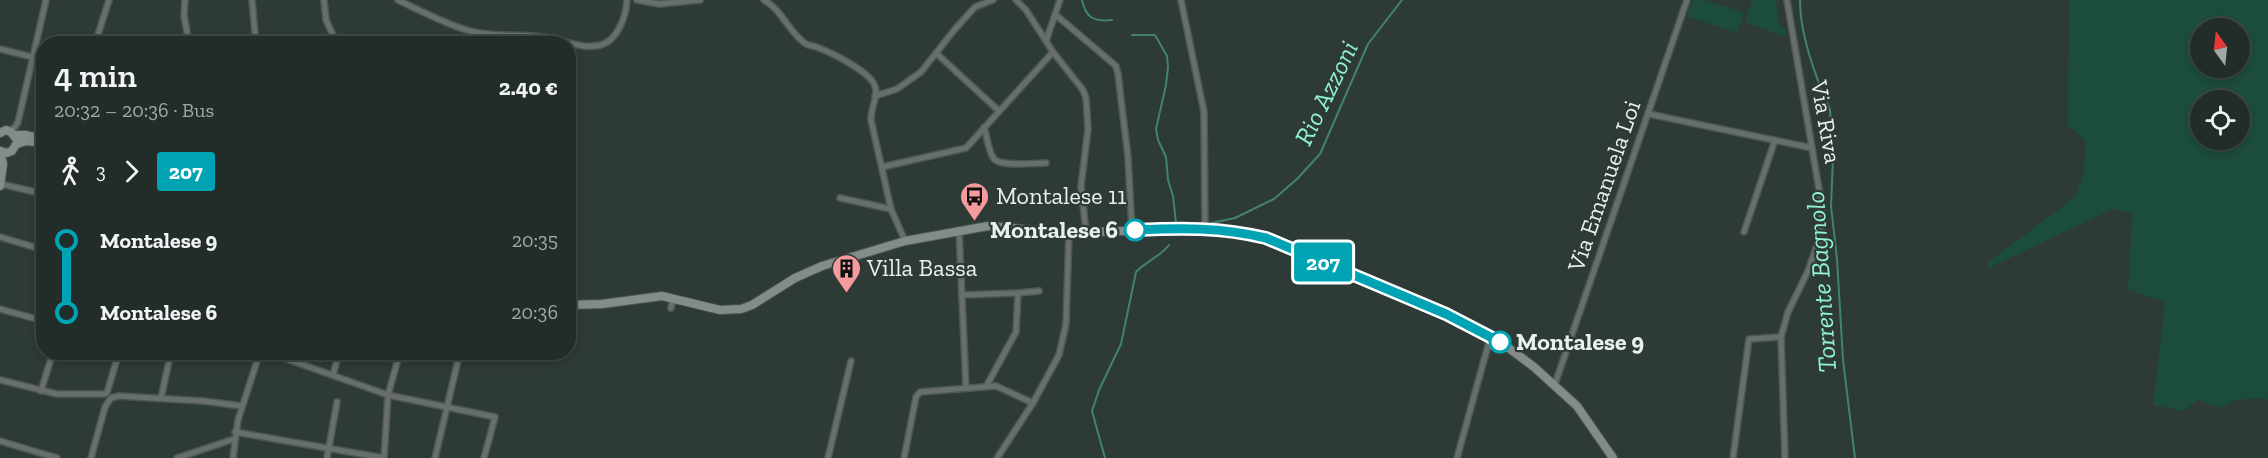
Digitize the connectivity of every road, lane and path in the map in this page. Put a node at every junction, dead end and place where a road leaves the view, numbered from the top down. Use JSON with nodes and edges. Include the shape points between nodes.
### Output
{"nodes":[{"id":1,"x":46,"y":0,"type":"edge"},
{"id":2,"x":109,"y":0,"type":"edge"},
{"id":3,"x":185,"y":0,"type":"edge"},
{"id":4,"x":252,"y":0,"type":"edge"},
{"id":5,"x":324,"y":0,"type":"edge"},
{"id":6,"x":398,"y":0,"type":"edge"},
{"id":7,"x":627,"y":0,"type":"edge"},
{"id":8,"x":637,"y":0,"type":"edge"},
{"id":9,"x":700,"y":0,"type":"edge"},
{"id":10,"x":764,"y":0,"type":"edge"},
{"id":11,"x":993,"y":0,"type":"edge"},
{"id":12,"x":1016,"y":0,"type":"edge"},
{"id":13,"x":1060,"y":0,"type":"edge"},
{"id":14,"x":1181,"y":0,"type":"edge"},
{"id":15,"x":1687,"y":0,"type":"edge"},
{"id":16,"x":1787,"y":0,"type":"edge"},
{"id":17,"x":1056,"y":15,"type":"junction"},
{"id":18,"x":38,"y":36,"type":"edge"},
{"id":19,"x":98,"y":36,"type":"edge"},
{"id":20,"x":188,"y":36,"type":"edge"},
{"id":21,"x":255,"y":36,"type":"edge"},
{"id":22,"x":333,"y":36,"type":"edge"},
{"id":23,"x":530,"y":36,"type":"edge"},
{"id":24,"x":1046,"y":41,"type":"junction"},
{"id":25,"x":36,"y":45,"type":"edge"},
{"id":26,"x":576,"y":45,"type":"edge"},
{"id":27,"x":0,"y":49,"type":"edge"},
{"id":28,"x":1053,"y":52,"type":"junction"},
{"id":29,"x":936,"y":53,"type":"junction"},
{"id":30,"x":33,"y":58,"type":"junction"},
{"id":31,"x":36,"y":59,"type":"edge"},
{"id":32,"x":875,"y":96,"type":"junction"},
{"id":33,"x":999,"y":111,"type":"junction"},
{"id":34,"x":1649,"y":114,"type":"junction"},
{"id":35,"x":984,"y":127,"type":"junction"},
{"id":36,"x":36,"y":138,"type":"edge"},
{"id":37,"x":11,"y":139,"type":"edge"},
{"id":38,"x":1775,"y":140,"type":"junction"},
{"id":39,"x":1812,"y":147,"type":"junction"},
{"id":40,"x":0,"y":151,"type":"edge"},
{"id":41,"x":1046,"y":163,"type":"dead end"},
{"id":42,"x":882,"y":167,"type":"junction"},
{"id":43,"x":0,"y":185,"type":"edge"},
{"id":44,"x":36,"y":192,"type":"edge"},
{"id":45,"x":840,"y":198,"type":"dead end"},
{"id":46,"x":891,"y":209,"type":"junction"},
{"id":47,"x":1205,"y":228,"type":"junction"},
{"id":48,"x":959,"y":230,"type":"junction"},
{"id":49,"x":1132,"y":230,"type":"junction"},
{"id":50,"x":1086,"y":232,"type":"junction"},
{"id":51,"x":1744,"y":232,"type":"dead end"},
{"id":52,"x":1069,"y":233,"type":"junction"},
{"id":53,"x":0,"y":237,"type":"edge"},
{"id":54,"x":904,"y":240,"type":"junction"},
{"id":55,"x":36,"y":248,"type":"edge"},
{"id":56,"x":1039,"y":291,"type":"dead end"},
{"id":57,"x":1018,"y":292,"type":"junction"},
{"id":58,"x":962,"y":295,"type":"junction"},
{"id":59,"x":673,"y":299,"type":"junction"},
{"id":60,"x":576,"y":305,"type":"edge"},
{"id":61,"x":671,"y":308,"type":"dead end"},
{"id":62,"x":0,"y":309,"type":"edge"},
{"id":63,"x":36,"y":319,"type":"edge"},
{"id":64,"x":1492,"y":337,"type":"junction"},
{"id":65,"x":1781,"y":338,"type":"junction"},
{"id":66,"x":51,"y":360,"type":"edge"},
{"id":67,"x":117,"y":360,"type":"edge"},
{"id":68,"x":169,"y":360,"type":"edge"},
{"id":69,"x":257,"y":360,"type":"edge"},
{"id":70,"x":290,"y":360,"type":"edge"},
{"id":71,"x":337,"y":360,"type":"edge"},
{"id":72,"x":398,"y":360,"type":"edge"},
{"id":73,"x":458,"y":360,"type":"edge"},
{"id":74,"x":851,"y":361,"type":"dead end"},
{"id":75,"x":333,"y":375,"type":"junction"},
{"id":76,"x":0,"y":380,"type":"edge"},
{"id":77,"x":1555,"y":384,"type":"junction"},
{"id":78,"x":987,"y":385,"type":"junction"},
{"id":79,"x":111,"y":386,"type":"junction"},
{"id":80,"x":966,"y":387,"type":"junction"},
{"id":81,"x":41,"y":391,"type":"junction"},
{"id":82,"x":388,"y":395,"type":"junction"},
{"id":83,"x":92,"y":396,"type":"junction"},
{"id":84,"x":119,"y":396,"type":"junction"},
{"id":85,"x":161,"y":398,"type":"junction"},
{"id":86,"x":337,"y":402,"type":"dead end"},
{"id":87,"x":1033,"y":403,"type":"junction"},
{"id":88,"x":242,"y":406,"type":"junction"},
{"id":89,"x":105,"y":407,"type":"junction"},
{"id":90,"x":447,"y":407,"type":"junction"},
{"id":91,"x":235,"y":435,"type":"junction"},
{"id":92,"x":0,"y":441,"type":"edge"},
{"id":93,"x":329,"y":448,"type":"junction"},
{"id":94,"x":57,"y":458,"type":"edge"},
{"id":95,"x":91,"y":458,"type":"edge"},
{"id":96,"x":177,"y":458,"type":"edge"},
{"id":97,"x":233,"y":458,"type":"edge"},
{"id":98,"x":327,"y":458,"type":"edge"},
{"id":99,"x":384,"y":458,"type":"edge"},
{"id":100,"x":435,"y":458,"type":"edge"},
{"id":101,"x":484,"y":458,"type":"edge"},
{"id":102,"x":828,"y":458,"type":"edge"},
{"id":103,"x":904,"y":458,"type":"edge"},
{"id":104,"x":997,"y":458,"type":"edge"},
{"id":105,"x":1457,"y":458,"type":"edge"},
{"id":106,"x":1613,"y":458,"type":"edge"},
{"id":107,"x":1733,"y":458,"type":"edge"},
{"id":108,"x":1785,"y":458,"type":"edge"}],
"edges":[{"from":1,"to":18,"type":"street"},
{"from":2,"to":19,"type":"street"},
{"from":3,"to":20,"type":"street"},
{"from":4,"to":21,"type":"street"},
{"from":5,"to":22,"type":"street","via":[[326,20]]},
{"from":6,"to":23,"type":"street","via":[[472,32]]},
{"from":7,"to":26,"type":"street","via":[[625,15],[614,36],[602,45]]},
{"from":8,"to":9,"type":"street"},
{"from":10,"to":32,"type":"street","via":[[779,11],[807,45],[841,59],[872,80]]},
{"from":11,"to":29,"type":"street","via":[[975,7]]},
{"from":12,"to":24,"type":"street"},
{"from":13,"to":17,"type":"street"},
{"from":14,"to":47,"type":"street","via":[[1204,112]]},
{"from":15,"to":34,"type":"street","name":"Via Emanuela Loi"},
{"from":16,"to":39,"type":"street","name":"Via Riva"},
{"from":17,"to":24,"type":"street"},
{"from":17,"to":49,"type":"street","via":[[1116,66],[1128,157]]},
{"from":24,"to":28,"type":"street"},
{"from":25,"to":30,"type":"street"},
{"from":27,"to":30,"type":"street"},
{"from":28,"to":33,"type":"street"},
{"from":28,"to":50,"type":"street","via":[[1086,98],[1088,129],[1081,186]]},
{"from":29,"to":32,"type":"street","via":[[903,86]]},
{"from":29,"to":33,"type":"street"},
{"from":30,"to":31,"type":"street"},
{"from":30,"to":37,"type":"street"},
{"from":32,"to":42,"type":"street","via":[[871,116]]},
{"from":33,"to":35,"type":"street"},
{"from":34,"to":38,"type":"street"},
{"from":34,"to":77,"type":"street","name":"Via Emanuela Loi"},
{"from":35,"to":41,"type":"street","via":[[993,157],[1002,163]]},
{"from":35,"to":42,"type":"street","via":[[966,148]]},
{"from":36,"to":37,"type":"street","via":[[25,135]]},
{"from":37,"to":40,"type":"street","via":[[6,153]]},
{"from":37,"to":43,"type":"street"},
{"from":38,"to":39,"type":"street"},
{"from":38,"to":51,"type":"street"},
{"from":39,"to":65,"type":"street","name":"Via Riva","via":[[1822,207],[1820,237]]},
{"from":40,"to":43,"type":"street"},
{"from":42,"to":46,"type":"street"},
{"from":43,"to":44,"type":"street"},
{"from":45,"to":46,"type":"street"},
{"from":46,"to":54,"type":"street"},
{"from":47,"to":49,"type":"street"},
{"from":47,"to":64,"type":"street","via":[[1266,238]]},
{"from":48,"to":52,"type":"street","via":[[988,226]]},
{"from":48,"to":54,"type":"street"},
{"from":48,"to":58,"type":"street"},
{"from":49,"to":50,"type":"street"},
{"from":50,"to":52,"type":"street"},
{"from":52,"to":87,"type":"street","via":[[1064,334],[1059,355]]},
{"from":53,"to":55,"type":"street"},
{"from":54,"to":59,"type":"street","via":[[809,271],[741,309],[720,310]]},
{"from":56,"to":57,"type":"street"},
{"from":57,"to":58,"type":"street"},
{"from":57,"to":78,"type":"street","via":[[1016,332]]},
{"from":58,"to":80,"type":"street"},
{"from":59,"to":60,"type":"street"},
{"from":59,"to":61,"type":"street"},
{"from":62,"to":63,"type":"street"},
{"from":64,"to":77,"type":"street"},
{"from":64,"to":105,"type":"street"},
{"from":65,"to":107,"type":"street","via":[[1749,339]]},
{"from":65,"to":108,"type":"street","name":"Via Riva"},
{"from":66,"to":81,"type":"street"},
{"from":67,"to":79,"type":"street"},
{"from":68,"to":85,"type":"street"},
{"from":69,"to":88,"type":"street"},
{"from":70,"to":75,"type":"street"},
{"from":71,"to":75,"type":"street"},
{"from":72,"to":82,"type":"street"},
{"from":73,"to":90,"type":"street"},
{"from":74,"to":102,"type":"street"},
{"from":75,"to":82,"type":"street"},
{"from":76,"to":81,"type":"street"},
{"from":77,"to":106,"type":"street","via":[[1586,417]]},
{"from":78,"to":80,"type":"street"},
{"from":78,"to":87,"type":"street"},
{"from":79,"to":83,"type":"street","via":[[107,393]]},
{"from":79,"to":84,"type":"street","via":[[111,392]]},
{"from":80,"to":103,"type":"street","via":[[918,394]]},
{"from":81,"to":83,"type":"street"},
{"from":82,"to":90,"type":"street"},
{"from":82,"to":99,"type":"street"},
{"from":83,"to":89,"type":"street","via":[[105,401]]},
{"from":84,"to":85,"type":"street"},
{"from":84,"to":89,"type":"street","via":[[108,400]]},
{"from":85,"to":88,"type":"street"},
{"from":86,"to":93,"type":"street"},
{"from":87,"to":104,"type":"street"},
{"from":88,"to":91,"type":"street"},
{"from":89,"to":95,"type":"street"},
{"from":90,"to":100,"type":"street"},
{"from":90,"to":101,"type":"street","via":[[495,417]]},
{"from":91,"to":93,"type":"street"},
{"from":91,"to":96,"type":"street"},
{"from":91,"to":97,"type":"street"},
{"from":92,"to":94,"type":"street"},
{"from":93,"to":98,"type":"street"},
{"from":93,"to":99,"type":"street"}]}
